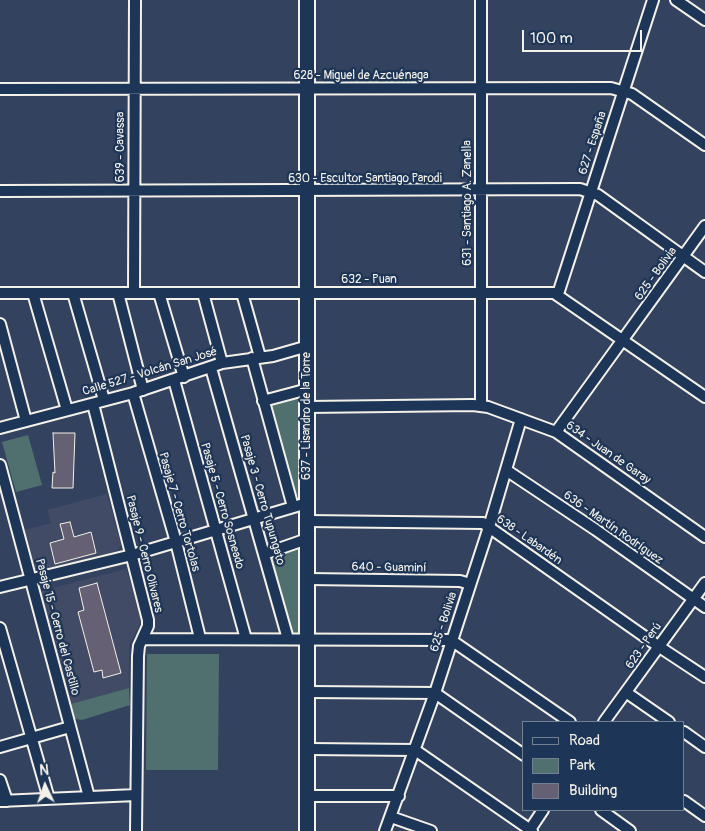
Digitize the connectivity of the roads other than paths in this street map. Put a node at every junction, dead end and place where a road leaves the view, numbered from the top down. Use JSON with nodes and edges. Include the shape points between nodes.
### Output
{"nodes":[{"id":1,"x":135,"y":0,"type":"edge"},
{"id":2,"x":307,"y":0,"type":"edge"},
{"id":3,"x":482,"y":0,"type":"edge"},
{"id":4,"x":653,"y":0,"type":"edge"},
{"id":5,"x":676,"y":0,"type":"edge"},
{"id":6,"x":705,"y":20,"type":"edge"},
{"id":7,"x":134,"y":88,"type":"junction"},
{"id":8,"x":307,"y":88,"type":"junction"},
{"id":9,"x":0,"y":89,"type":"edge"},
{"id":10,"x":481,"y":89,"type":"junction"},
{"id":11,"x":623,"y":90,"type":"junction"},
{"id":12,"x":705,"y":146,"type":"edge"},
{"id":13,"x":480,"y":190,"type":"junction"},
{"id":14,"x":0,"y":191,"type":"edge"},
{"id":15,"x":134,"y":192,"type":"junction"},
{"id":16,"x":308,"y":192,"type":"junction"},
{"id":17,"x":591,"y":192,"type":"junction"},
{"id":18,"x":705,"y":226,"type":"edge"},
{"id":19,"x":684,"y":257,"type":"junction"},
{"id":20,"x":705,"y":272,"type":"edge"},
{"id":21,"x":480,"y":292,"type":"junction"},
{"id":22,"x":0,"y":293,"type":"edge"},
{"id":23,"x":33,"y":293,"type":"junction"},
{"id":24,"x":73,"y":293,"type":"junction"},
{"id":25,"x":118,"y":293,"type":"junction"},
{"id":26,"x":134,"y":293,"type":"junction"},
{"id":27,"x":159,"y":293,"type":"junction"},
{"id":28,"x":203,"y":293,"type":"junction"},
{"id":29,"x":242,"y":293,"type":"junction"},
{"id":30,"x":308,"y":293,"type":"junction"},
{"id":31,"x":558,"y":294,"type":"junction"},
{"id":32,"x":0,"y":324,"type":"edge"},
{"id":33,"x":624,"y":340,"type":"junction"},
{"id":34,"x":308,"y":346,"type":"junction"},
{"id":35,"x":256,"y":357,"type":"junction"},
{"id":36,"x":222,"y":363,"type":"junction"},
{"id":37,"x":211,"y":368,"type":"junction"},
{"id":38,"x":179,"y":379,"type":"junction"},
{"id":39,"x":308,"y":389,"type":"junction"},
{"id":40,"x":143,"y":390,"type":"junction"},
{"id":41,"x":133,"y":393,"type":"junction"},
{"id":42,"x":705,"y":397,"type":"edge"},
{"id":43,"x":104,"y":400,"type":"junction"},
{"id":44,"x":263,"y":401,"type":"junction"},
{"id":45,"x":93,"y":404,"type":"junction"},
{"id":46,"x":481,"y":406,"type":"junction"},
{"id":47,"x":308,"y":407,"type":"junction"},
{"id":48,"x":67,"y":410,"type":"junction"},
{"id":49,"x":521,"y":419,"type":"junction"},
{"id":50,"x":26,"y":421,"type":"junction"},
{"id":51,"x":0,"y":428,"type":"edge"},
{"id":52,"x":556,"y":432,"type":"junction"},
{"id":53,"x":0,"y":465,"type":"edge"},
{"id":54,"x":506,"y":470,"type":"junction"},
{"id":55,"x":307,"y":504,"type":"junction"},
{"id":56,"x":293,"y":507,"type":"junction"},
{"id":57,"x":254,"y":518,"type":"junction"},
{"id":58,"x":307,"y":521,"type":"junction"},
{"id":59,"x":489,"y":527,"type":"junction"},
{"id":60,"x":216,"y":529,"type":"junction"},
{"id":61,"x":705,"y":537,"type":"edge"},
{"id":62,"x":307,"y":539,"type":"junction"},
{"id":63,"x":176,"y":542,"type":"junction"},
{"id":64,"x":264,"y":554,"type":"junction"},
{"id":65,"x":132,"y":555,"type":"junction"},
{"id":66,"x":308,"y":579,"type":"junction"},
{"id":67,"x":32,"y":580,"type":"junction"},
{"id":68,"x":705,"y":583,"type":"edge"},
{"id":69,"x":470,"y":584,"type":"junction"},
{"id":70,"x":0,"y":587,"type":"edge"},
{"id":71,"x":693,"y":600,"type":"junction"},
{"id":72,"x":705,"y":607,"type":"edge"},
{"id":73,"x":0,"y":628,"type":"edge"},
{"id":74,"x":200,"y":638,"type":"junction"},
{"id":75,"x":142,"y":639,"type":"junction"},
{"id":76,"x":246,"y":639,"type":"junction"},
{"id":77,"x":288,"y":639,"type":"junction"},
{"id":78,"x":309,"y":639,"type":"junction"},
{"id":79,"x":450,"y":640,"type":"junction"},
{"id":80,"x":658,"y":646,"type":"junction"},
{"id":81,"x":705,"y":677,"type":"edge"},
{"id":82,"x":309,"y":692,"type":"junction"},
{"id":83,"x":434,"y":693,"type":"junction"},
{"id":84,"x":626,"y":693,"type":"junction"},
{"id":85,"x":569,"y":721,"type":"edge"},
{"id":86,"x":605,"y":721,"type":"edge"},
{"id":87,"x":668,"y":721,"type":"edge"},
{"id":88,"x":70,"y":726,"type":"junction"},
{"id":89,"x":685,"y":733,"type":"edge"},
{"id":90,"x":30,"y":738,"type":"junction"},
{"id":91,"x":0,"y":747,"type":"edge"},
{"id":92,"x":705,"y":747,"type":"edge"},
{"id":93,"x":309,"y":749,"type":"junction"},
{"id":94,"x":415,"y":750,"type":"junction"},
{"id":95,"x":522,"y":754,"type":"edge"},
{"id":96,"x":0,"y":780,"type":"edge"},
{"id":97,"x":136,"y":794,"type":"junction"},
{"id":98,"x":88,"y":796,"type":"junction"},
{"id":99,"x":308,"y":796,"type":"junction"},
{"id":100,"x":399,"y":796,"type":"junction"},
{"id":101,"x":48,"y":799,"type":"junction"},
{"id":102,"x":3,"y":801,"type":"edge"},
{"id":103,"x":685,"y":801,"type":"edge"},
{"id":104,"x":700,"y":807,"type":"edge"},
{"id":105,"x":542,"y":811,"type":"edge"},
{"id":106,"x":602,"y":811,"type":"edge"},
{"id":107,"x":705,"y":816,"type":"edge"},
{"id":108,"x":391,"y":817,"type":"junction"},
{"id":109,"x":530,"y":830,"type":"edge"},
{"id":110,"x":136,"y":831,"type":"edge"},
{"id":111,"x":307,"y":831,"type":"edge"},
{"id":112,"x":385,"y":831,"type":"edge"},
{"id":113,"x":431,"y":831,"type":"edge"},
{"id":114,"x":630,"y":831,"type":"edge"}],
"edges":[{"from":1,"to":7,"type":"street","name":"639 - Cavassa"},
{"from":2,"to":8,"type":"street","name":"637 - Lisandro de la Torre"},
{"from":3,"to":10,"type":"street","name":"631 - Santiago A. Zanella"},
{"from":4,"to":11,"type":"street","name":"627 - España"},
{"from":5,"to":6,"type":"street"},
{"from":7,"to":8,"type":"street","name":"628 - Miguel de Azcuénaga"},
{"from":7,"to":9,"type":"street","name":"628 - Miguel de Azcuénaga"},
{"from":7,"to":15,"type":"street","name":"639 - Cavassa"},
{"from":8,"to":10,"type":"street","name":"628 - Miguel de Azcuénaga"},
{"from":8,"to":16,"type":"street","name":"637 - Lisandro de la Torre"},
{"from":10,"to":11,"type":"street","name":"628 - Miguel de Azcuénaga"},
{"from":10,"to":13,"type":"street","name":"631 - Santiago A. Zanella"},
{"from":11,"to":12,"type":"street"},
{"from":11,"to":17,"type":"street","name":"627 - España"},
{"from":13,"to":16,"type":"street","name":"630 - Escultor Santiago Parodi"},
{"from":13,"to":17,"type":"street","name":"630 - Escultor Santiago Parodi","via":[[580,189]]},
{"from":13,"to":21,"type":"street","name":"631 - Santiago A. Zanella"},
{"from":14,"to":15,"type":"street","name":"630 - Escultor Santiago Parodi"},
{"from":15,"to":16,"type":"street","name":"630 - Escultor Santiago Parodi"},
{"from":15,"to":26,"type":"street","name":"639 - Cavassa"},
{"from":16,"to":30,"type":"street","name":"637 - Lisandro de la Torre"},
{"from":17,"to":19,"type":"street","name":"630 - Escultor Santiago Parodi"},
{"from":17,"to":31,"type":"street","name":"627 - España"},
{"from":18,"to":19,"type":"street","name":"625 - Bolivia"},
{"from":19,"to":20,"type":"street","name":"630 - Escultor Santiago Parodi"},
{"from":19,"to":33,"type":"street","name":"625 - Bolivia"},
{"from":21,"to":30,"type":"street","name":"632 - Puan"},
{"from":21,"to":31,"type":"street","name":"632 - Puan"},
{"from":21,"to":46,"type":"street","name":"631 - Santiago A. Zanella"},
{"from":22,"to":23,"type":"street","name":"632 - Puan"},
{"from":23,"to":24,"type":"street","name":"632 - Puan"},
{"from":23,"to":48,"type":"street"},
{"from":24,"to":25,"type":"street","name":"632 - Puan"},
{"from":24,"to":43,"type":"street"},
{"from":25,"to":26,"type":"street","name":"632 - Puan"},
{"from":25,"to":40,"type":"street"},
{"from":26,"to":27,"type":"street","name":"632 - Puan"},
{"from":27,"to":28,"type":"street","name":"632 - Puan"},
{"from":27,"to":38,"type":"street","name":"Pasaje 5 - Cerro Sosneado"},
{"from":28,"to":29,"type":"street","name":"632 - Puan"},
{"from":28,"to":36,"type":"street"},
{"from":29,"to":30,"type":"street","name":"632 - Puan"},
{"from":29,"to":35,"type":"street"},
{"from":30,"to":34,"type":"street","name":"637 - Lisandro de la Torre"},
{"from":31,"to":33,"type":"street"},
{"from":32,"to":50,"type":"street"},
{"from":33,"to":42,"type":"street"},
{"from":33,"to":52,"type":"street","name":"625 - Bolivia"},
{"from":34,"to":35,"type":"street","name":"Calle 527 - Volcán San José","via":[[273,356]]},
{"from":34,"to":39,"type":"street","name":"637 - Lisandro de la Torre"},
{"from":35,"to":36,"type":"street","name":"Calle 527 - Volcán San José"},
{"from":35,"to":44,"type":"street"},
{"from":36,"to":37,"type":"street","name":"Calle 527 - Volcán San José"},
{"from":37,"to":38,"type":"street","name":"Calle 527 - Volcán San José"},
{"from":37,"to":57,"type":"street","name":"Pasaje 3 - Cerro Tupungato"},
{"from":38,"to":40,"type":"street","name":"Calle 527 - Volcán San José"},
{"from":38,"to":60,"type":"street","name":"Pasaje 5 - Cerro Sosneado"},
{"from":39,"to":44,"type":"street"},
{"from":39,"to":47,"type":"street","name":"637 - Lisandro de la Torre"},
{"from":40,"to":41,"type":"street","name":"Calle 527 - Volcán San José"},
{"from":41,"to":43,"type":"street","name":"Calle 527 - Volcán San José"},
{"from":41,"to":63,"type":"street","name":"Pasaje 7 - Cerro Tortolas"},
{"from":43,"to":45,"type":"street","name":"Calle 527 - Volcán San José"},
{"from":44,"to":56,"type":"street"},
{"from":45,"to":48,"type":"street","name":"Calle 527 - Volcán San José"},
{"from":45,"to":65,"type":"street","name":"Pasaje 9 - Cerro Olivares"},
{"from":46,"to":47,"type":"street","name":"634 - Juan de Garay"},
{"from":46,"to":49,"type":"street","name":"634 - Juan de Garay"},
{"from":47,"to":55,"type":"street","name":"637 - Lisandro de la Torre"},
{"from":48,"to":50,"type":"street","name":"Calle 527 - Volcán San José"},
{"from":49,"to":52,"type":"street","name":"634 - Juan de Garay"},
{"from":49,"to":54,"type":"street","name":"625 - Bolivia"},
{"from":50,"to":51,"type":"street","name":"Calle 527 - Volcán San José"},
{"from":52,"to":61,"type":"street","name":"634 - Juan de Garay"},
{"from":53,"to":67,"type":"street","name":"Pasaje 15 - Cerro del Castillo"},
{"from":54,"to":59,"type":"street","name":"625 - Bolivia"},
{"from":54,"to":71,"type":"street","name":"636 - Martín Rodríguez"},
{"from":55,"to":56,"type":"street"},
{"from":55,"to":58,"type":"street","name":"637 - Lisandro de la Torre"},
{"from":56,"to":57,"type":"street"},
{"from":57,"to":60,"type":"street"},
{"from":57,"to":64,"type":"street","name":"Pasaje 3 - Cerro Tupungato"},
{"from":58,"to":59,"type":"street","name":"638 - Labardén","via":[[478,522]]},
{"from":58,"to":62,"type":"street","name":"637 - Lisandro de la Torre"},
{"from":59,"to":69,"type":"street","name":"625 - Bolivia"},
{"from":59,"to":80,"type":"street","name":"638 - Labardén"},
{"from":60,"to":63,"type":"street"},
{"from":60,"to":76,"type":"street","name":"Pasaje 5 - Cerro Sosneado"},
{"from":62,"to":64,"type":"street"},
{"from":62,"to":66,"type":"street","name":"637 - Lisandro de la Torre"},
{"from":63,"to":65,"type":"street"},
{"from":63,"to":74,"type":"street","name":"Pasaje 7 - Cerro Tortolas"},
{"from":64,"to":77,"type":"street","name":"Pasaje 3 - Cerro Tupungato"},
{"from":65,"to":67,"type":"street"},
{"from":65,"to":75,"type":"street","name":"Pasaje 9 - Cerro Olivares","via":[[148,620]]},
{"from":66,"to":69,"type":"street","name":"640 - Guaminí","via":[[460,581]]},
{"from":66,"to":78,"type":"street","name":"637 - Lisandro de la Torre"},
{"from":67,"to":70,"type":"street"},
{"from":67,"to":88,"type":"street","name":"Pasaje 15 - Cerro del Castillo"},
{"from":68,"to":71,"type":"street","name":"623 - Perú"},
{"from":69,"to":79,"type":"street","name":"625 - Bolivia"},
{"from":71,"to":72,"type":"street","name":"636 - Martín Rodríguez"},
{"from":71,"to":80,"type":"street","name":"623 - Perú"},
{"from":73,"to":90,"type":"street"},
{"from":74,"to":75,"type":"street"},
{"from":74,"to":76,"type":"street"},
{"from":75,"to":97,"type":"street","name":"Pasaje 9 - Cerro Olivares","via":[[138,656]]},
{"from":76,"to":77,"type":"street"},
{"from":77,"to":78,"type":"street"},
{"from":78,"to":79,"type":"street"},
{"from":78,"to":82,"type":"street","name":"637 - Lisandro de la Torre"},
{"from":79,"to":83,"type":"street","name":"625 - Bolivia"},
{"from":79,"to":85,"type":"street"},
{"from":80,"to":81,"type":"street","name":"638 - Labardén"},
{"from":80,"to":84,"type":"street","name":"623 - Perú"},
{"from":82,"to":83,"type":"street"},
{"from":82,"to":93,"type":"street","name":"637 - Lisandro de la Torre"},
{"from":83,"to":94,"type":"street","name":"625 - Bolivia"},
{"from":83,"to":95,"type":"street"},
{"from":84,"to":86,"type":"street","name":"623 - Perú"},
{"from":84,"to":87,"type":"street"},
{"from":88,"to":90,"type":"street"},
{"from":88,"to":98,"type":"street","name":"Pasaje 15 - Cerro del Castillo"},
{"from":89,"to":92,"type":"street"},
{"from":90,"to":91,"type":"street"},
{"from":90,"to":101,"type":"street"},
{"from":93,"to":94,"type":"street"},
{"from":93,"to":99,"type":"street","name":"637 - Lisandro de la Torre"},
{"from":94,"to":100,"type":"street","name":"625 - Bolivia"},
{"from":94,"to":109,"type":"street"},
{"from":96,"to":102,"type":"street"},
{"from":97,"to":98,"type":"street"},
{"from":97,"to":110,"type":"street","name":"Pasaje 9 - Cerro Olivares"},
{"from":98,"to":101,"type":"street"},
{"from":99,"to":100,"type":"street"},
{"from":99,"to":111,"type":"street","name":"637 - Lisandro de la Torre"},
{"from":100,"to":108,"type":"street","name":"625 - Bolivia"},
{"from":101,"to":102,"type":"street"},
{"from":103,"to":104,"type":"street"},
{"from":104,"to":107,"type":"street"},
{"from":105,"to":109,"type":"street"},
{"from":106,"to":114,"type":"street"},
{"from":108,"to":112,"type":"street","name":"625 - Bolivia"},
{"from":108,"to":113,"type":"street"}]}
